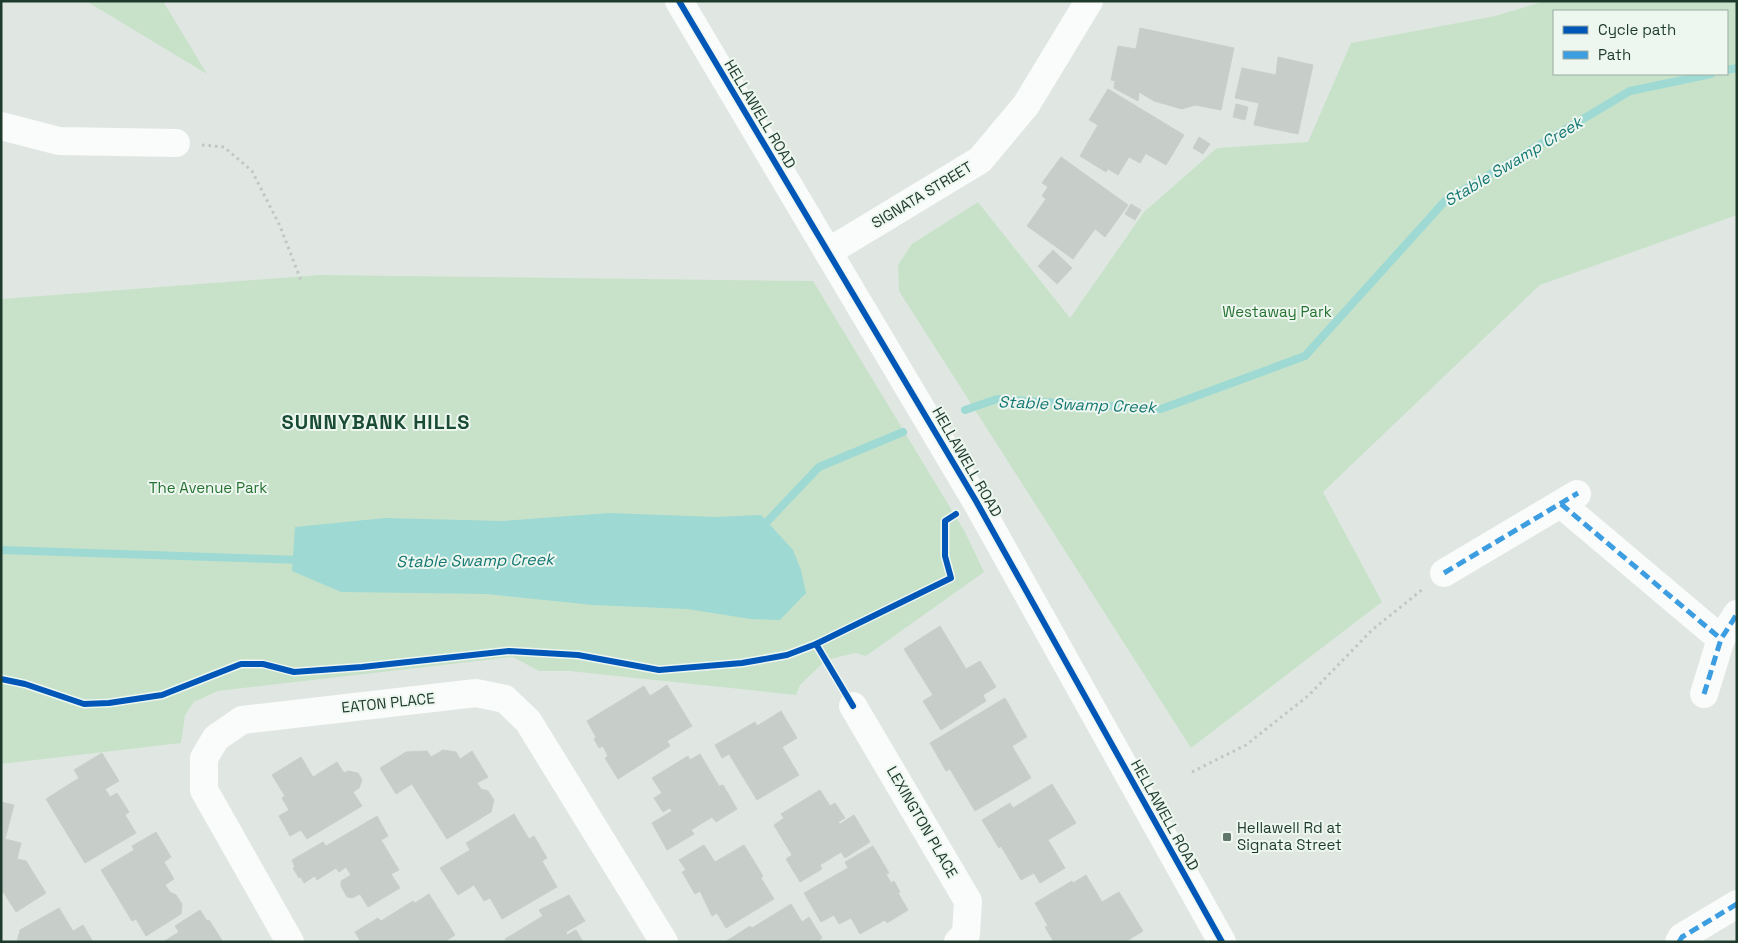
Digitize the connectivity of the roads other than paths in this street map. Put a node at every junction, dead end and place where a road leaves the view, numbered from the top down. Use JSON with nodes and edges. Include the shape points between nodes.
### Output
{"nodes":[{"id":1,"x":679,"y":1,"type":"edge"},
{"id":2,"x":1089,"y":1,"type":"edge"},
{"id":3,"x":1,"y":126,"type":"edge"},
{"id":4,"x":176,"y":143,"type":"road end"},
{"id":5,"x":828,"y":252,"type":"junction"},
{"id":6,"x":1444,"y":573,"type":"road end"},
{"id":7,"x":1737,"y":614,"type":"edge"},
{"id":8,"x":1721,"y":639,"type":"junction"},
{"id":9,"x":1704,"y":694,"type":"dead end"},
{"id":10,"x":853,"y":706,"type":"dead end"},
{"id":11,"x":1737,"y":904,"type":"edge"},
{"id":12,"x":967,"y":939,"type":"edge"},
{"id":13,"x":290,"y":942,"type":"edge"},
{"id":14,"x":664,"y":942,"type":"edge"},
{"id":15,"x":1222,"y":942,"type":"edge"},
{"id":16,"x":1679,"y":942,"type":"edge"}],
"edges":[{"from":1,"to":5,"type":"street","name":"HELLAWELL ROAD"},
{"from":2,"to":5,"type":"street","name":"SIGNATA STREET","via":[[1026,105],[980,160]]},
{"from":3,"to":4,"type":"street","via":[[59,141]]},
{"from":5,"to":15,"type":"street","name":"HELLAWELL ROAD","via":[[976,501]]},
{"from":6,"to":8,"type":"street","via":[[1569,498]]},
{"from":7,"to":8,"type":"street"},
{"from":8,"to":9,"type":"street"},
{"from":10,"to":12,"type":"street","name":"LEXINGTON PLACE","via":[[968,901]]},
{"from":11,"to":16,"type":"street","via":[[1682,937]]},
{"from":13,"to":14,"type":"street","name":"EATON PLACE","via":[[204,790],[204,758],[216,738],[242,720],[476,693],[505,699],[528,720]]}]}
